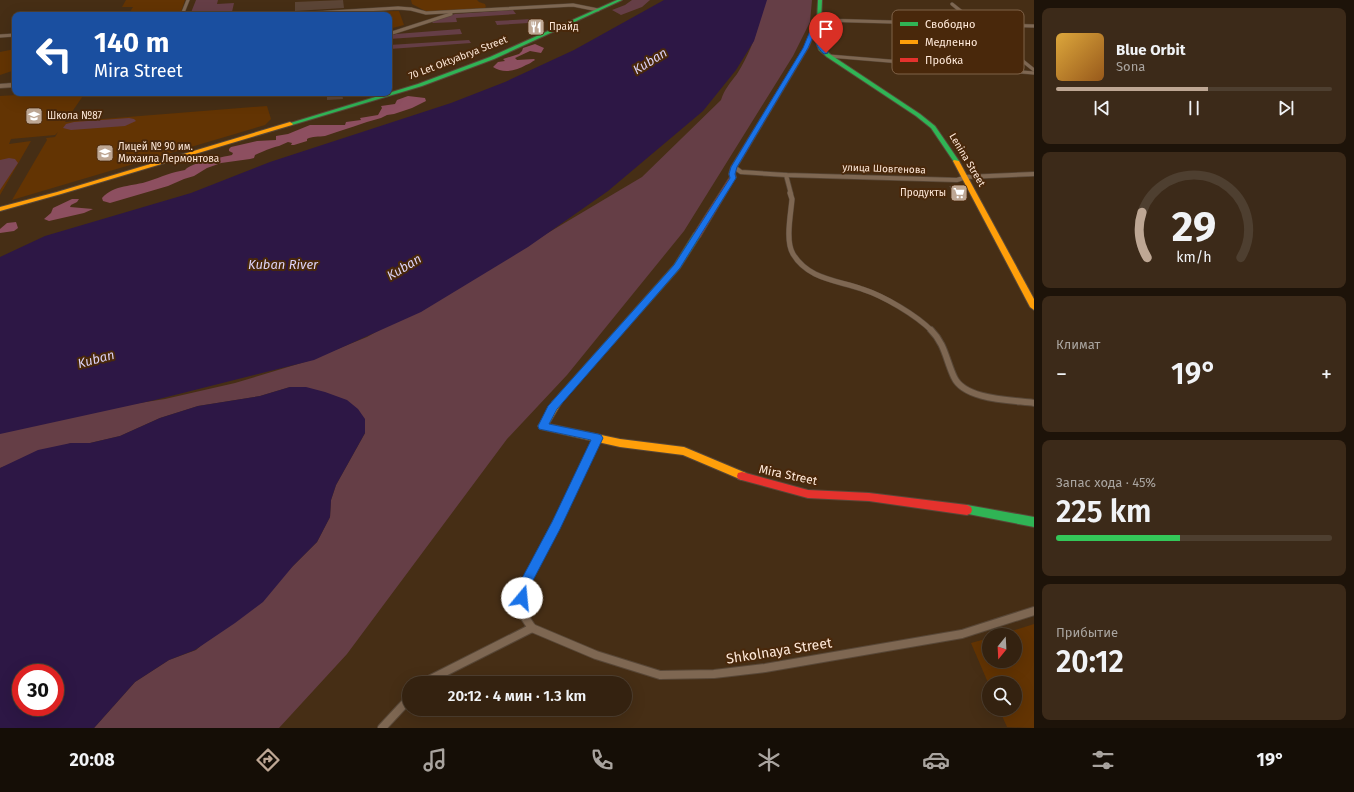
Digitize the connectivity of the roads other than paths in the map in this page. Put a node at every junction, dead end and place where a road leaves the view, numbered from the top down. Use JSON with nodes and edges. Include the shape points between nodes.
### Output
{"nodes":[{"id":1,"x":188,"y":0,"type":"edge"},
{"id":2,"x":620,"y":0,"type":"edge"},
{"id":3,"x":820,"y":0,"type":"edge"},
{"id":4,"x":952,"y":4,"type":"dead end"},
{"id":5,"x":598,"y":10,"type":"junction"},
{"id":6,"x":959,"y":10,"type":"edge"},
{"id":7,"x":183,"y":12,"type":"edge"},
{"id":8,"x":336,"y":12,"type":"edge"},
{"id":9,"x":451,"y":14,"type":"dead end"},
{"id":10,"x":820,"y":20,"type":"junction"},
{"id":11,"x":892,"y":22,"type":"edge"},
{"id":12,"x":1024,"y":26,"type":"edge"},
{"id":13,"x":1034,"y":26,"type":"edge"},
{"id":14,"x":818,"y":29,"type":"junction"},
{"id":15,"x":392,"y":32,"type":"edge"},
{"id":16,"x":12,"y":35,"type":"edge"},
{"id":17,"x":0,"y":36,"type":"edge"},
{"id":18,"x":829,"y":56,"type":"junction"},
{"id":19,"x":892,"y":61,"type":"edge"},
{"id":20,"x":1024,"y":64,"type":"edge"},
{"id":21,"x":1024,"y":71,"type":"edge"},
{"id":22,"x":1034,"y":72,"type":"edge"},
{"id":23,"x":12,"y":85,"type":"edge"},
{"id":24,"x":0,"y":86,"type":"edge"},
{"id":25,"x":392,"y":93,"type":"edge"},
{"id":26,"x":384,"y":96,"type":"edge"},
{"id":27,"x":736,"y":172,"type":"junction"},
{"id":28,"x":1034,"y":174,"type":"edge"},
{"id":29,"x":786,"y":175,"type":"junction"},
{"id":30,"x":966,"y":177,"type":"junction"},
{"id":31,"x":0,"y":209,"type":"edge"},
{"id":32,"x":1034,"y":307,"type":"edge"},
{"id":33,"x":1034,"y":403,"type":"edge"},
{"id":34,"x":598,"y":438,"type":"junction"},
{"id":35,"x":1034,"y":522,"type":"edge"},
{"id":36,"x":1034,"y":611,"type":"edge"},
{"id":37,"x":532,"y":628,"type":"junction"},
{"id":38,"x":437,"y":676,"type":"edge"},
{"id":39,"x":402,"y":707,"type":"edge"},
{"id":40,"x":382,"y":728,"type":"edge"}],
"edges":[{"from":1,"to":7,"type":"street"},
{"from":2,"to":5,"type":"street","name":"70 Let Oktyabrya Street"},
{"from":3,"to":10,"type":"street","name":"Lenina Street"},
{"from":4,"to":6,"type":"street"},
{"from":5,"to":8,"type":"street","via":[[573,5],[426,13],[409,8]]},
{"from":5,"to":25,"type":"street","name":"70 Let Oktyabrya Street","via":[[492,58]]},
{"from":9,"to":15,"type":"street"},
{"from":10,"to":11,"type":"street"},
{"from":10,"to":14,"type":"street","name":"Lenina Street"},
{"from":12,"to":13,"type":"street"},
{"from":14,"to":18,"type":"street","name":"Lenina Street","via":[[818,42]]},
{"from":14,"to":27,"type":"street","via":[[813,31],[806,48]]},
{"from":16,"to":17,"type":"street"},
{"from":18,"to":19,"type":"street"},
{"from":18,"to":30,"type":"street","name":"Lenina Street","via":[[933,127]]},
{"from":20,"to":22,"type":"street"},
{"from":21,"to":22,"type":"street"},
{"from":23,"to":24,"type":"street"},
{"from":26,"to":31,"type":"street","name":"70 Let Oktyabrya Street","via":[[59,194]]},
{"from":27,"to":29,"type":"street","name":"улица Шовгенова"},
{"from":27,"to":34,"type":"street","name":"Mira Street","via":[[677,266],[566,390],[553,406],[543,426]]},
{"from":28,"to":30,"type":"street","name":"улица Шовгенова"},
{"from":29,"to":30,"type":"street","name":"улица Шовгенова","via":[[958,180]]},
{"from":29,"to":33,"type":"street","via":[[792,199],[789,239],[792,252],[807,270],[817,276],[863,289],[909,312],[924,323],[939,338],[948,356],[954,378],[960,386],[988,397]]},
{"from":30,"to":32,"type":"street","name":"Lenina Street"},
{"from":34,"to":35,"type":"street","name":"Mira Street","via":[[684,451],[750,479],[808,494],[869,497],[975,511]]},
{"from":34,"to":37,"type":"street","via":[[524,586],[520,610]]},
{"from":36,"to":37,"type":"street","name":"Shkolnaya Street","via":[[962,634],[765,668],[714,674],[660,675],[596,655]]},
{"from":37,"to":38,"type":"street"},
{"from":39,"to":40,"type":"street"}]}
